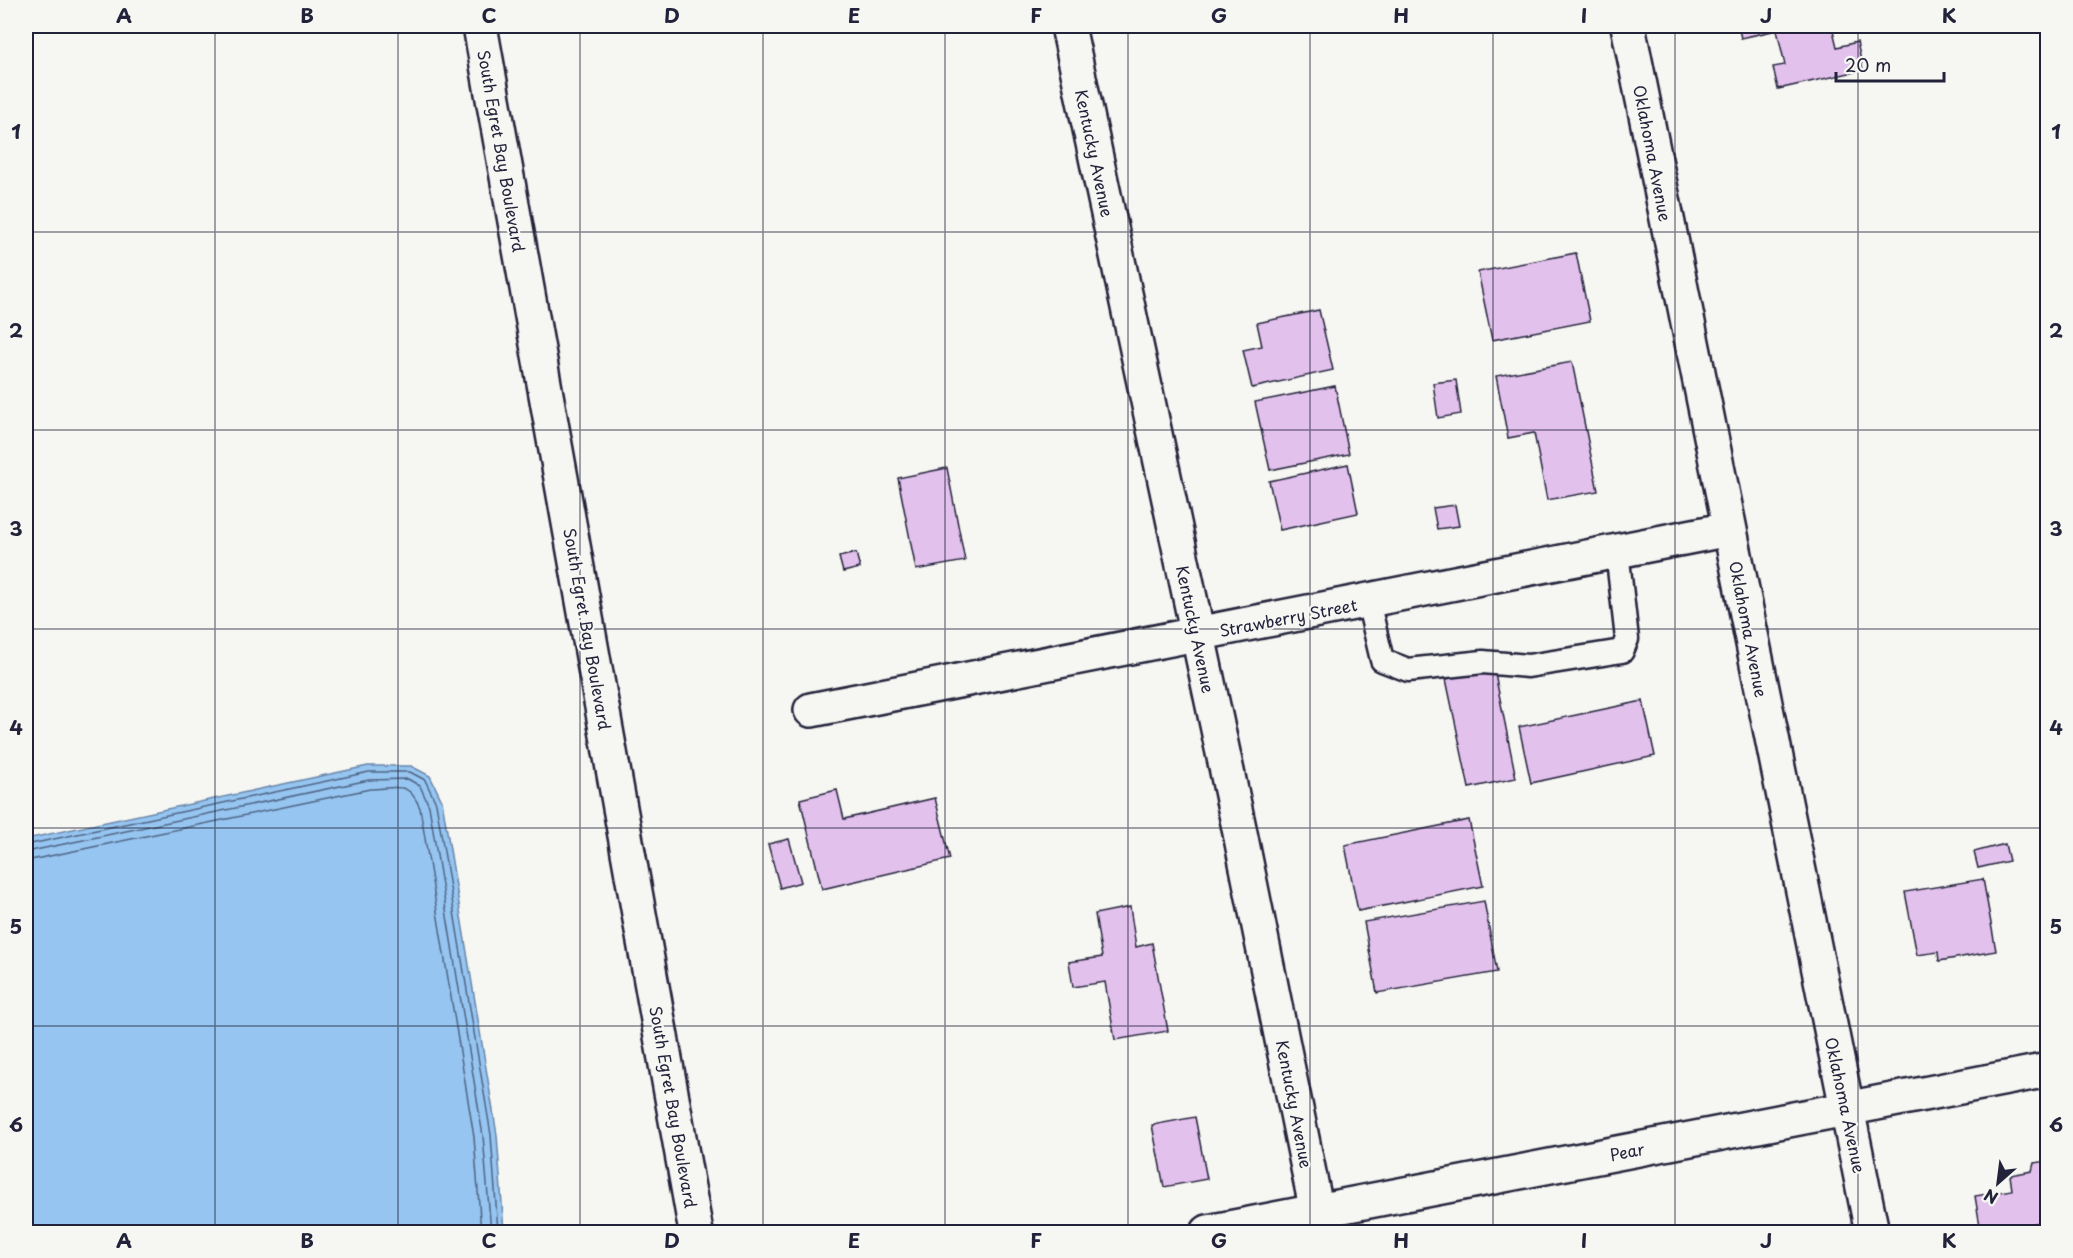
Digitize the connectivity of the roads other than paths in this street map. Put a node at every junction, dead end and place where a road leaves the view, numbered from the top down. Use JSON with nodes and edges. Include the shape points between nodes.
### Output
{"nodes":[{"id":1,"x":480,"y":26,"type":"edge"},
{"id":2,"x":1068,"y":26,"type":"edge"},
{"id":3,"x":1628,"y":26,"type":"edge"},
{"id":4,"x":1729,"y":530,"type":"junction"},
{"id":5,"x":1617,"y":551,"type":"junction"},
{"id":6,"x":1368,"y":601,"type":"junction"},
{"id":7,"x":1197,"y":634,"type":"junction"},
{"id":8,"x":811,"y":710,"type":"dead end"},
{"id":9,"x":2048,"y":1070,"type":"edge"},
{"id":10,"x":1846,"y":1108,"type":"junction"},
{"id":11,"x":1319,"y":1222,"type":"edge"},
{"id":12,"x":696,"y":1233,"type":"edge"},
{"id":13,"x":1208,"y":1233,"type":"edge"},
{"id":14,"x":1872,"y":1233,"type":"edge"}],
"edges":[{"from":1,"to":12,"type":"street","name":"South Egret Bay Boulevard"},
{"from":2,"to":7,"type":"street","name":"Kentucky Avenue"},
{"from":3,"to":4,"type":"street","name":"Oklahoma Avenue"},
{"from":4,"to":5,"type":"street","name":"Strawberry Street"},
{"from":4,"to":10,"type":"street","name":"Oklahoma Avenue"},
{"from":5,"to":6,"type":"street","name":"Strawberry Street"},
{"from":5,"to":6,"type":"lane","via":[[1628,639],[1622,651],[1528,666],[1483,662],[1408,670],[1382,660]]},
{"from":6,"to":7,"type":"street","name":"Strawberry Street"},
{"from":7,"to":8,"type":"street","name":"Strawberry Street"},
{"from":7,"to":11,"type":"street","name":"Kentucky Avenue"},
{"from":9,"to":10,"type":"street","name":"Pear"},
{"from":10,"to":11,"type":"street","name":"Pear"},
{"from":10,"to":14,"type":"street","name":"Oklahoma Avenue"},
{"from":11,"to":13,"type":"street","name":"Pear"}]}
